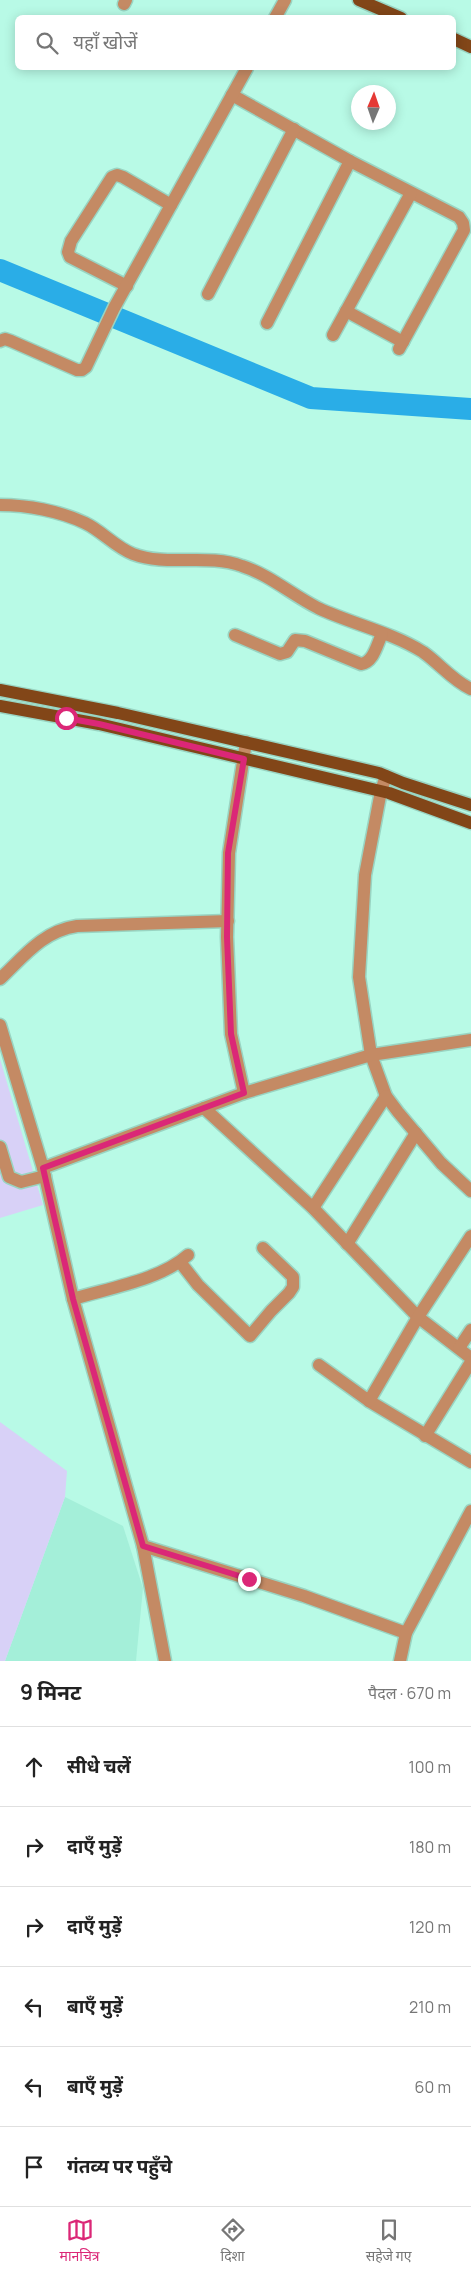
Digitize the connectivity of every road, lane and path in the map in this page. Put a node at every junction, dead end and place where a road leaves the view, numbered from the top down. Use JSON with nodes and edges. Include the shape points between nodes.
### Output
{"nodes":[{"id":1,"x":284,"y":0,"type":"edge"},
{"id":2,"x":360,"y":0,"type":"edge"},
{"id":3,"x":276,"y":15,"type":"edge"},
{"id":4,"x":394,"y":15,"type":"edge"},
{"id":5,"x":456,"y":40,"type":"edge"},
{"id":6,"x":471,"y":47,"type":"edge"},
{"id":7,"x":246,"y":70,"type":"edge"},
{"id":8,"x":232,"y":95,"type":"junction"},
{"id":9,"x":294,"y":129,"type":"junction"},
{"id":10,"x":350,"y":161,"type":"junction"},
{"id":11,"x":411,"y":193,"type":"junction"},
{"id":12,"x":171,"y":206,"type":"junction"},
{"id":13,"x":126,"y":286,"type":"junction"},
{"id":14,"x":208,"y":294,"type":"dead end"},
{"id":15,"x":346,"y":311,"type":"junction"},
{"id":16,"x":267,"y":323,"type":"dead end"},
{"id":17,"x":334,"y":335,"type":"dead end"},
{"id":18,"x":0,"y":341,"type":"edge"},
{"id":19,"x":0,"y":504,"type":"edge"},
{"id":20,"x":382,"y":634,"type":"junction"},
{"id":21,"x":235,"y":635,"type":"dead end"},
{"id":22,"x":471,"y":689,"type":"edge"},
{"id":23,"x":0,"y":690,"type":"edge"},
{"id":24,"x":0,"y":706,"type":"edge"},
{"id":25,"x":246,"y":742,"type":"junction"},
{"id":26,"x":244,"y":759,"type":"junction"},
{"id":27,"x":386,"y":776,"type":"junction"},
{"id":28,"x":381,"y":791,"type":"junction"},
{"id":29,"x":471,"y":804,"type":"edge"},
{"id":30,"x":471,"y":823,"type":"edge"},
{"id":31,"x":228,"y":921,"type":"junction"},
{"id":32,"x":0,"y":979,"type":"edge"},
{"id":33,"x":0,"y":1025,"type":"edge"},
{"id":34,"x":471,"y":1040,"type":"edge"},
{"id":35,"x":371,"y":1055,"type":"junction"},
{"id":36,"x":244,"y":1093,"type":"junction"},
{"id":37,"x":386,"y":1096,"type":"junction"},
{"id":38,"x":204,"y":1108,"type":"junction"},
{"id":39,"x":416,"y":1134,"type":"junction"},
{"id":40,"x":0,"y":1147,"type":"edge"},
{"id":41,"x":44,"y":1172,"type":"junction"},
{"id":42,"x":471,"y":1190,"type":"edge"},
{"id":43,"x":312,"y":1208,"type":"junction"},
{"id":44,"x":471,"y":1236,"type":"edge"},
{"id":45,"x":347,"y":1244,"type":"junction"},
{"id":46,"x":264,"y":1248,"type":"dead end"},
{"id":47,"x":73,"y":1299,"type":"junction"},
{"id":48,"x":418,"y":1317,"type":"junction"},
{"id":49,"x":471,"y":1330,"type":"edge"},
{"id":50,"x":459,"y":1348,"type":"junction"},
{"id":51,"x":471,"y":1358,"type":"edge"},
{"id":52,"x":471,"y":1362,"type":"edge"},
{"id":53,"x":319,"y":1365,"type":"dead end"},
{"id":54,"x":368,"y":1401,"type":"junction"},
{"id":55,"x":425,"y":1436,"type":"junction"},
{"id":56,"x":471,"y":1462,"type":"edge"},
{"id":57,"x":471,"y":1511,"type":"edge"},
{"id":58,"x":143,"y":1546,"type":"junction"},
{"id":59,"x":406,"y":1632,"type":"junction"},
{"id":60,"x":165,"y":1661,"type":"edge"},
{"id":61,"x":400,"y":1661,"type":"edge"}],
"edges":[{"from":1,"to":3,"type":"street"},
{"from":2,"to":4,"type":"main road"},
{"from":5,"to":6,"type":"main road"},
{"from":7,"to":8,"type":"street"},
{"from":8,"to":9,"type":"street"},
{"from":8,"to":12,"type":"street"},
{"from":9,"to":10,"type":"street"},
{"from":9,"to":14,"type":"street"},
{"from":10,"to":11,"type":"street"},
{"from":10,"to":16,"type":"street"},
{"from":11,"to":15,"type":"street"},
{"from":11,"to":15,"type":"street","via":[[459,216],[464,230],[401,346]]},
{"from":12,"to":13,"type":"street"},
{"from":12,"to":13,"type":"street","via":[[117,175],[112,177],[68,247],[70,257]]},
{"from":13,"to":18,"type":"street","via":[[82,370],[70,368],[11,341]]},
{"from":15,"to":17,"type":"street"},
{"from":19,"to":20,"type":"street","via":[[53,513],[85,523],[133,554],[165,559],[216,559],[242,566],[316,607]]},
{"from":20,"to":21,"type":"street","via":[[371,659],[361,664],[306,641],[295,640],[287,652],[280,654]]},
{"from":20,"to":22,"type":"street","via":[[423,652],[452,678]]},
{"from":23,"to":25,"type":"main road"},
{"from":24,"to":26,"type":"main road","via":[[99,724]]},
{"from":25,"to":26,"type":"street"},
{"from":25,"to":27,"type":"main road"},
{"from":26,"to":28,"type":"main road"},
{"from":26,"to":31,"type":"street","via":[[228,853]]},
{"from":27,"to":28,"type":"street"},
{"from":27,"to":29,"type":"main road"},
{"from":28,"to":30,"type":"main road"},
{"from":28,"to":35,"type":"street","via":[[365,875],[359,978]]},
{"from":31,"to":32,"type":"street","via":[[61,929],[32,947]]},
{"from":31,"to":36,"type":"street","via":[[231,1034]]},
{"from":33,"to":41,"type":"street"},
{"from":34,"to":35,"type":"street"},
{"from":35,"to":36,"type":"street"},
{"from":35,"to":37,"type":"street"},
{"from":36,"to":38,"type":"street"},
{"from":37,"to":39,"type":"street"},
{"from":37,"to":43,"type":"street"},
{"from":38,"to":41,"type":"street"},
{"from":38,"to":43,"type":"street"},
{"from":39,"to":42,"type":"street","via":[[440,1163]]},
{"from":39,"to":45,"type":"street"},
{"from":40,"to":41,"type":"street","via":[[9,1177],[21,1182]]},
{"from":41,"to":47,"type":"street"},
{"from":43,"to":45,"type":"street"},
{"from":44,"to":48,"type":"street"},
{"from":45,"to":48,"type":"street"},
{"from":46,"to":47,"type":"street","via":[[293,1277],[294,1282],[289,1293],[250,1336],[198,1284],[184,1258],[164,1271]]},
{"from":47,"to":58,"type":"street"},
{"from":48,"to":50,"type":"street"},
{"from":48,"to":54,"type":"street"},
{"from":49,"to":50,"type":"street"},
{"from":50,"to":51,"type":"street"},
{"from":52,"to":55,"type":"street"},
{"from":53,"to":54,"type":"street"},
{"from":54,"to":55,"type":"street"},
{"from":55,"to":56,"type":"street"},
{"from":57,"to":59,"type":"street"},
{"from":58,"to":59,"type":"street","via":[[304,1596]]},
{"from":58,"to":60,"type":"street"},
{"from":59,"to":61,"type":"street"}]}
